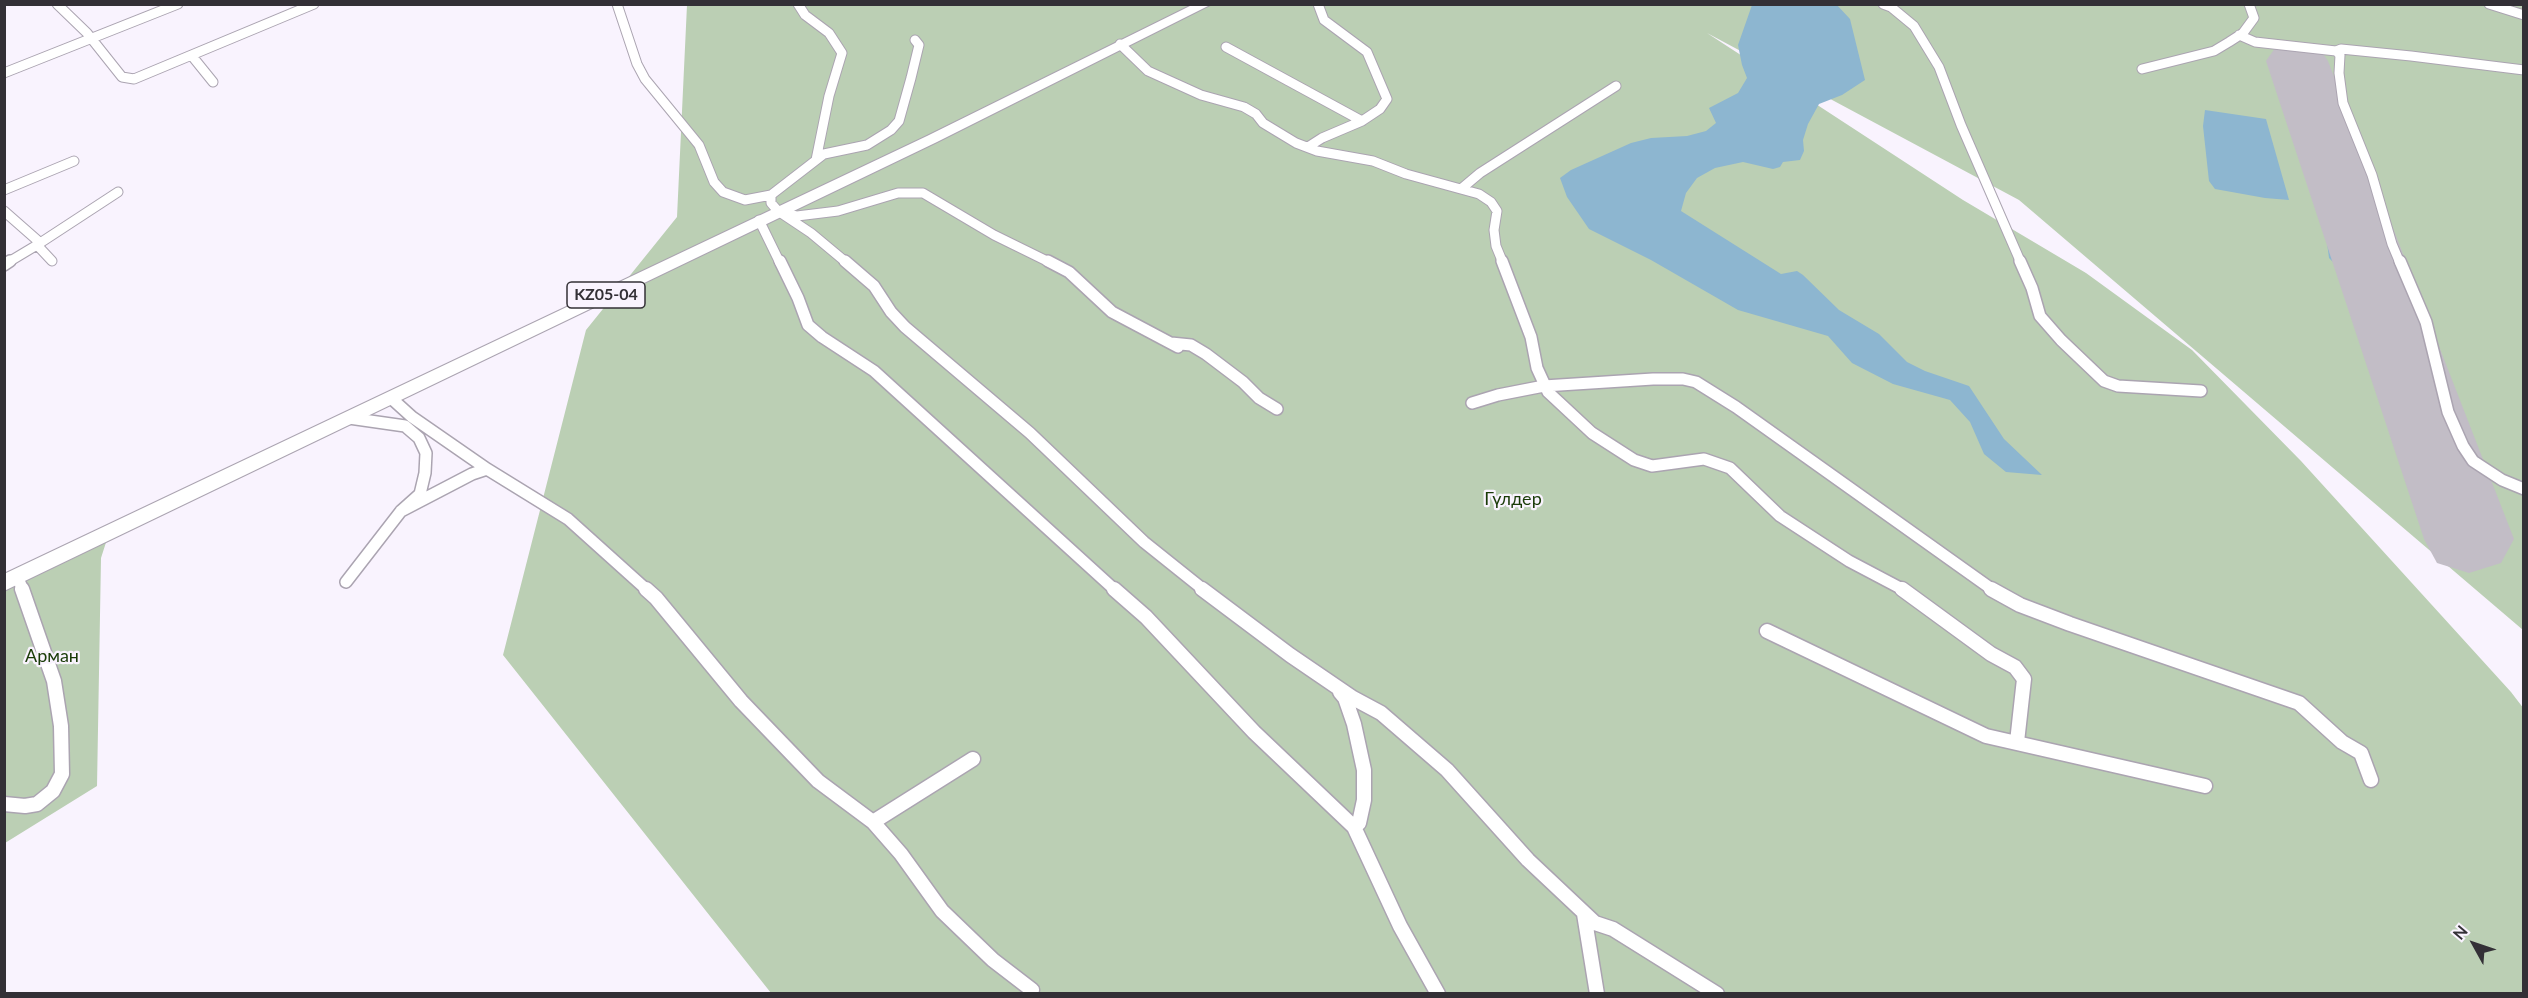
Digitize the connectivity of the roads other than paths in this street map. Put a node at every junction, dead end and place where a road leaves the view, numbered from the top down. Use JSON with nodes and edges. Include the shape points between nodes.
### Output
{"nodes":[{"id":1,"x":57,"y":4,"type":"edge"},
{"id":2,"x":178,"y":4,"type":"edge"},
{"id":3,"x":314,"y":4,"type":"edge"},
{"id":4,"x":617,"y":4,"type":"edge"},
{"id":5,"x":798,"y":4,"type":"edge"},
{"id":6,"x":1206,"y":4,"type":"edge"},
{"id":7,"x":1318,"y":4,"type":"edge"},
{"id":8,"x":2249,"y":4,"type":"edge"},
{"id":9,"x":2489,"y":4,"type":"edge"},
{"id":10,"x":1890,"y":5,"type":"edge"},
{"id":11,"x":2523,"y":15,"type":"edge"},
{"id":12,"x":2239,"y":35,"type":"junction"},
{"id":13,"x":91,"y":39,"type":"junction"},
{"id":14,"x":915,"y":40,"type":"dead end"},
{"id":15,"x":1120,"y":44,"type":"junction"},
{"id":16,"x":1226,"y":47,"type":"dead end"},
{"id":17,"x":2336,"y":51,"type":"junction"},
{"id":18,"x":192,"y":56,"type":"junction"},
{"id":19,"x":2142,"y":69,"type":"dead end"},
{"id":20,"x":2523,"y":70,"type":"edge"},
{"id":21,"x":4,"y":73,"type":"edge"},
{"id":22,"x":213,"y":82,"type":"dead end"},
{"id":23,"x":1616,"y":86,"type":"dead end"},
{"id":24,"x":1362,"y":121,"type":"junction"},
{"id":25,"x":1308,"y":147,"type":"junction"},
{"id":26,"x":816,"y":160,"type":"junction"},
{"id":27,"x":74,"y":161,"type":"dead end"},
{"id":28,"x":1461,"y":189,"type":"junction"},
{"id":29,"x":4,"y":190,"type":"edge"},
{"id":30,"x":118,"y":192,"type":"dead end"},
{"id":31,"x":771,"y":195,"type":"junction"},
{"id":32,"x":4,"y":211,"type":"edge"},
{"id":33,"x":778,"y":211,"type":"junction"},
{"id":34,"x":759,"y":220,"type":"junction"},
{"id":35,"x":37,"y":245,"type":"junction"},
{"id":36,"x":52,"y":261,"type":"dead end"},
{"id":37,"x":4,"y":265,"type":"edge"},
{"id":38,"x":1544,"y":386,"type":"junction"},
{"id":39,"x":2201,"y":391,"type":"dead end"},
{"id":40,"x":391,"y":398,"type":"junction"},
{"id":41,"x":1472,"y":403,"type":"dead end"},
{"id":42,"x":1277,"y":409,"type":"dead end"},
{"id":43,"x":349,"y":418,"type":"junction"},
{"id":44,"x":487,"y":469,"type":"junction"},
{"id":45,"x":2523,"y":489,"type":"edge"},
{"id":46,"x":401,"y":512,"type":"junction"},
{"id":47,"x":11,"y":579,"type":"edge"},
{"id":48,"x":346,"y":582,"type":"dead end"},
{"id":49,"x":1767,"y":631,"type":"dead end"},
{"id":50,"x":1337,"y":688,"type":"junction"},
{"id":51,"x":2017,"y":742,"type":"junction"},
{"id":52,"x":973,"y":759,"type":"dead end"},
{"id":53,"x":2371,"y":780,"type":"dead end"},
{"id":54,"x":2205,"y":786,"type":"dead end"},
{"id":55,"x":4,"y":804,"type":"edge"},
{"id":56,"x":873,"y":822,"type":"junction"},
{"id":57,"x":1354,"y":827,"type":"junction"},
{"id":58,"x":1584,"y":914,"type":"junction"},
{"id":59,"x":1032,"y":990,"type":"dead end"},
{"id":60,"x":1438,"y":993,"type":"edge"},
{"id":61,"x":1597,"y":993,"type":"edge"},
{"id":62,"x":1717,"y":993,"type":"edge"}],
"edges":[{"from":1,"to":13,"type":"street"},
{"from":2,"to":13,"type":"street"},
{"from":3,"to":18,"type":"street"},
{"from":4,"to":31,"type":"street","via":[[645,79],[699,145],[714,182],[723,192],[745,200]]},
{"from":5,"to":26,"type":"street","via":[[805,15],[830,33],[842,53]]},
{"from":6,"to":15,"type":"main road","number":"KZ05-04"},
{"from":7,"to":24,"type":"street","via":[[1324,20],[1367,52],[1385,92],[1387,99],[1380,109]]},
{"from":8,"to":12,"type":"street","via":[[2254,18]]},
{"from":9,"to":11,"type":"street"},
{"from":10,"to":39,"type":"street","via":[[1914,26],[1939,67],[2032,288],[2040,316],[2104,381],[2118,386]]},
{"from":12,"to":17,"type":"street","via":[[2255,42]]},
{"from":12,"to":19,"type":"street","via":[[2214,51]]},
{"from":13,"to":18,"type":"street","via":[[122,76],[134,79]]},
{"from":13,"to":21,"type":"street"},
{"from":14,"to":26,"type":"street","via":[[919,45],[899,121],[867,145],[834,151]]},
{"from":15,"to":25,"type":"street","via":[[1148,71],[1201,96],[1244,107],[1277,133]]},
{"from":15,"to":33,"type":"main road","number":"KZ05-04","via":[[932,140]]},
{"from":16,"to":24,"type":"street"},
{"from":17,"to":20,"type":"street"},
{"from":17,"to":45,"type":"street","via":[[2340,55],[2343,103],[2372,175],[2392,244],[2426,322],[2452,420],[2473,461]]},
{"from":18,"to":22,"type":"street"},
{"from":23,"to":28,"type":"street"},
{"from":24,"to":25,"type":"street"},
{"from":25,"to":28,"type":"street","via":[[1373,161]]},
{"from":26,"to":31,"type":"street"},
{"from":27,"to":29,"type":"street"},
{"from":28,"to":38,"type":"street","via":[[1479,194],[1497,211],[1496,246],[1531,337]]},
{"from":30,"to":35,"type":"street"},
{"from":31,"to":33,"type":"street","via":[[771,203]]},
{"from":32,"to":35,"type":"street","via":[[37,240]]},
{"from":33,"to":34,"type":"main road","number":"KZ05-04"},
{"from":33,"to":42,"type":"street","via":[[797,216],[819,214],[854,208],[898,193],[923,193],[994,235],[1069,272],[1112,312],[1174,345],[1191,345],[1206,354]]},
{"from":33,"to":50,"type":"street","via":[[874,286],[905,327],[1030,433],[1144,542],[1235,615]]},
{"from":34,"to":40,"type":"main road","number":"KZ05-04"},
{"from":34,"to":57,"type":"street","via":[[808,325],[874,371],[1146,617],[1254,732]]},
{"from":35,"to":36,"type":"street"},
{"from":35,"to":37,"type":"street"},
{"from":38,"to":41,"type":"street"},
{"from":38,"to":51,"type":"street","via":[[1592,433],[1634,460],[1652,466],[1704,459],[1730,468],[1780,516],[1849,561],[1894,583],[1991,654],[2015,667],[2024,680]]},
{"from":38,"to":53,"type":"street","via":[[1653,379],[1696,382],[1737,407],[1997,593],[2070,624],[2299,703],[2342,742],[2361,753]]},
{"from":40,"to":43,"type":"main road","number":"KZ05-04"},
{"from":40,"to":44,"type":"street"},
{"from":43,"to":46,"type":"street","via":[[405,426],[419,438],[426,453],[420,494]]},
{"from":43,"to":47,"type":"main road","number":"KZ05-04"},
{"from":44,"to":46,"type":"street"},
{"from":44,"to":56,"type":"street","via":[[568,519],[656,598],[741,701],[818,781]]},
{"from":46,"to":48,"type":"street"},
{"from":47,"to":55,"type":"street","via":[[26,597],[54,681],[61,726],[62,774],[53,791],[37,804]]},
{"from":49,"to":51,"type":"street","via":[[1969,728]]},
{"from":50,"to":57,"type":"street","via":[[1354,724],[1364,770],[1364,800],[1359,823]]},
{"from":50,"to":58,"type":"street","via":[[1381,713],[1447,770],[1528,860]]},
{"from":51,"to":54,"type":"street"},
{"from":52,"to":56,"type":"street"},
{"from":56,"to":59,"type":"street","via":[[942,911],[993,960]]},
{"from":57,"to":60,"type":"street","via":[[1400,926]]},
{"from":58,"to":61,"type":"street"},
{"from":58,"to":62,"type":"street"}]}
